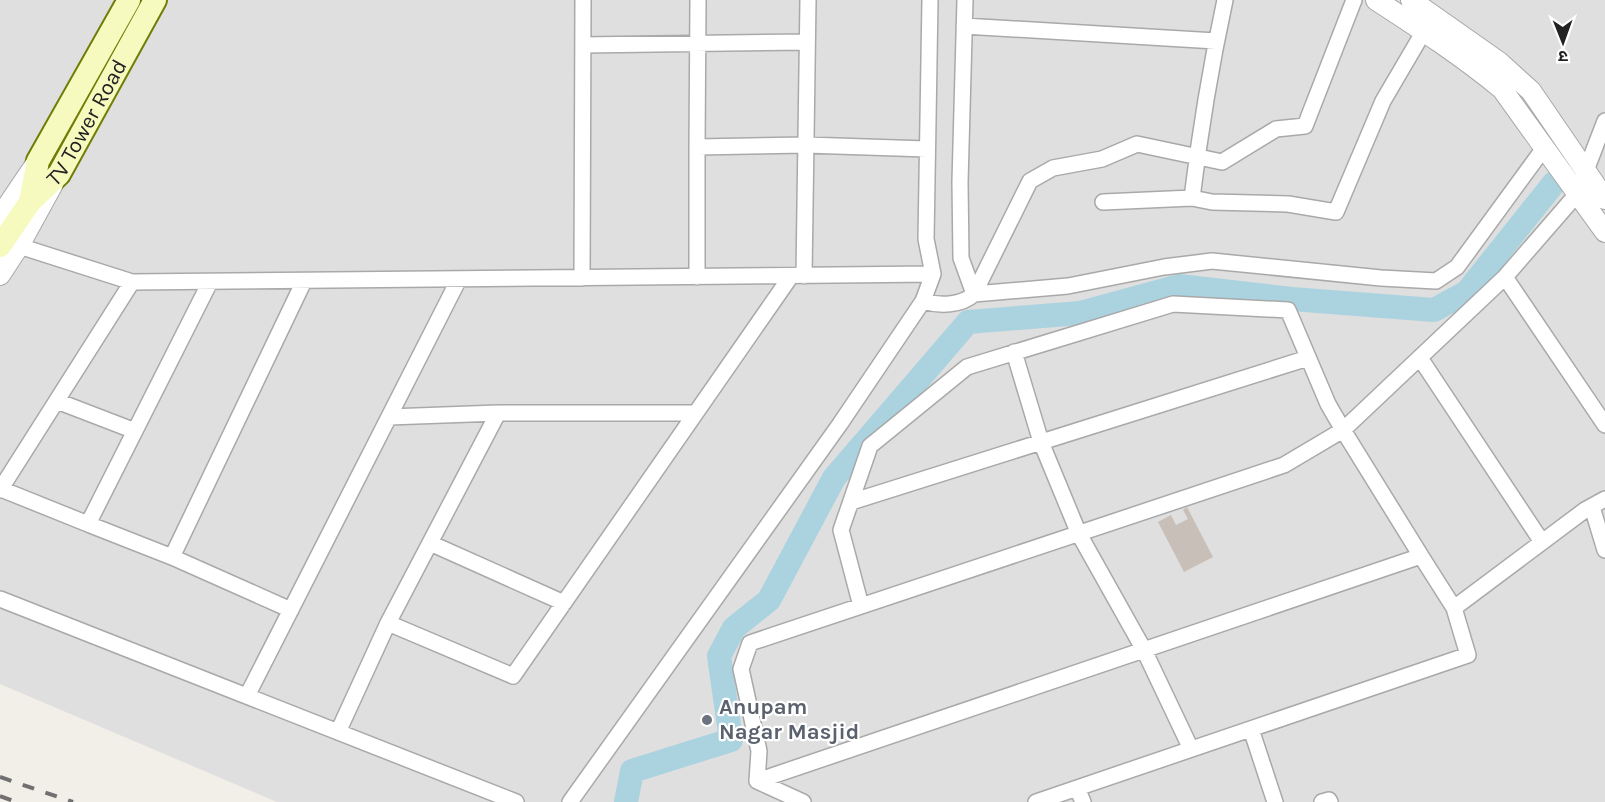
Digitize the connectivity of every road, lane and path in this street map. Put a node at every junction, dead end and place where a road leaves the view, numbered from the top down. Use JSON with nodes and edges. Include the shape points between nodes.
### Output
{"nodes":[{"id":1,"x":129,"y":0,"type":"edge"},
{"id":2,"x":155,"y":0,"type":"edge"},
{"id":3,"x":583,"y":0,"type":"edge"},
{"id":4,"x":698,"y":0,"type":"edge"},
{"id":5,"x":808,"y":0,"type":"edge"},
{"id":6,"x":930,"y":0,"type":"edge"},
{"id":7,"x":965,"y":0,"type":"edge"},
{"id":8,"x":1225,"y":0,"type":"edge"},
{"id":9,"x":1354,"y":0,"type":"edge"},
{"id":10,"x":1376,"y":0,"type":"edge"},
{"id":11,"x":1411,"y":0,"type":"edge"},
{"id":12,"x":964,"y":27,"type":"junction"},
{"id":13,"x":1424,"y":31,"type":"junction"},
{"id":14,"x":1216,"y":41,"type":"junction"},
{"id":15,"x":807,"y":42,"type":"junction"},
{"id":16,"x":699,"y":44,"type":"junction"},
{"id":17,"x":583,"y":45,"type":"junction"},
{"id":18,"x":1605,"y":121,"type":"edge"},
{"id":19,"x":1602,"y":137,"type":"edge"},
{"id":20,"x":806,"y":146,"type":"junction"},
{"id":21,"x":697,"y":147,"type":"junction"},
{"id":22,"x":1544,"y":148,"type":"junction"},
{"id":23,"x":927,"y":149,"type":"junction"},
{"id":24,"x":1197,"y":157,"type":"junction"},
{"id":25,"x":38,"y":161,"type":"junction"},
{"id":26,"x":1586,"y":172,"type":"junction"},
{"id":27,"x":59,"y":174,"type":"junction"},
{"id":28,"x":1577,"y":194,"type":"junction"},
{"id":29,"x":1192,"y":198,"type":"junction"},
{"id":30,"x":1605,"y":200,"type":"edge"},
{"id":31,"x":30,"y":202,"type":"junction"},
{"id":32,"x":1103,"y":202,"type":"dead end"},
{"id":33,"x":0,"y":217,"type":"edge"},
{"id":34,"x":1605,"y":232,"type":"edge"},
{"id":35,"x":10,"y":246,"type":"edge"},
{"id":36,"x":933,"y":274,"type":"junction"},
{"id":37,"x":0,"y":275,"type":"edge"},
{"id":38,"x":797,"y":276,"type":"junction"},
{"id":39,"x":697,"y":277,"type":"junction"},
{"id":40,"x":1504,"y":277,"type":"junction"},
{"id":41,"x":582,"y":278,"type":"junction"},
{"id":42,"x":459,"y":279,"type":"junction"},
{"id":43,"x":304,"y":281,"type":"junction"},
{"id":44,"x":132,"y":282,"type":"junction"},
{"id":45,"x":210,"y":282,"type":"junction"},
{"id":46,"x":974,"y":294,"type":"junction"},
{"id":47,"x":923,"y":301,"type":"junction"},
{"id":48,"x":1014,"y":352,"type":"junction"},
{"id":49,"x":1308,"y":358,"type":"junction"},
{"id":50,"x":1420,"y":358,"type":"junction"},
{"id":51,"x":57,"y":401,"type":"junction"},
{"id":52,"x":498,"y":413,"type":"junction"},
{"id":53,"x":695,"y":413,"type":"junction"},
{"id":54,"x":389,"y":417,"type":"junction"},
{"id":55,"x":1605,"y":424,"type":"edge"},
{"id":56,"x":135,"y":430,"type":"junction"},
{"id":57,"x":1343,"y":430,"type":"junction"},
{"id":58,"x":1041,"y":442,"type":"junction"},
{"id":59,"x":0,"y":489,"type":"edge"},
{"id":60,"x":851,"y":502,"type":"junction"},
{"id":61,"x":1598,"y":503,"type":"edge"},
{"id":62,"x":88,"y":524,"type":"junction"},
{"id":63,"x":1078,"y":534,"type":"junction"},
{"id":64,"x":1542,"y":542,"type":"junction"},
{"id":65,"x":430,"y":543,"type":"junction"},
{"id":66,"x":1605,"y":550,"type":"edge"},
{"id":67,"x":1421,"y":556,"type":"junction"},
{"id":68,"x":172,"y":558,"type":"junction"},
{"id":69,"x":0,"y":599,"type":"edge"},
{"id":70,"x":564,"y":603,"type":"junction"},
{"id":71,"x":861,"y":606,"type":"junction"},
{"id":72,"x":1454,"y":608,"type":"junction"},
{"id":73,"x":291,"y":610,"type":"junction"},
{"id":74,"x":388,"y":623,"type":"junction"},
{"id":75,"x":1144,"y":650,"type":"junction"},
{"id":76,"x":248,"y":696,"type":"junction"},
{"id":77,"x":1251,"y":729,"type":"junction"},
{"id":78,"x":338,"y":732,"type":"junction"},
{"id":79,"x":1191,"y":749,"type":"junction"},
{"id":80,"x":757,"y":781,"type":"junction"},
{"id":81,"x":1080,"y":795,"type":"edge"},
{"id":82,"x":516,"y":802,"type":"edge"},
{"id":83,"x":570,"y":802,"type":"edge"},
{"id":84,"x":803,"y":802,"type":"edge"},
{"id":85,"x":1036,"y":802,"type":"edge"},
{"id":86,"x":1275,"y":802,"type":"edge"},
{"id":87,"x":1322,"y":802,"type":"edge"},
{"id":88,"x":1330,"y":802,"type":"edge"}],
"edges":[{"from":1,"to":25,"type":"main road","name":"TV Tower Road"},
{"from":2,"to":27,"type":"main road","name":"TV Tower Road"},
{"from":3,"to":17,"type":"street"},
{"from":4,"to":16,"type":"street"},
{"from":5,"to":15,"type":"street"},
{"from":6,"to":23,"type":"street"},
{"from":7,"to":12,"type":"street"},
{"from":8,"to":14,"type":"street"},
{"from":9,"to":24,"type":"street","via":[[1305,126],[1276,129],[1222,162]]},
{"from":10,"to":13,"type":"street"},
{"from":11,"to":26,"type":"street","via":[[1499,62],[1531,91]]},
{"from":12,"to":14,"type":"street"},
{"from":12,"to":46,"type":"street","via":[[961,258]]},
{"from":13,"to":22,"type":"street","via":[[1502,88]]},
{"from":13,"to":29,"type":"street","via":[[1383,101],[1336,212],[1288,204]]},
{"from":14,"to":24,"type":"street"},
{"from":15,"to":16,"type":"street"},
{"from":15,"to":20,"type":"street"},
{"from":16,"to":17,"type":"street"},
{"from":16,"to":21,"type":"street"},
{"from":17,"to":41,"type":"street"},
{"from":18,"to":19,"type":"street"},
{"from":19,"to":26,"type":"street"},
{"from":20,"to":21,"type":"street"},
{"from":20,"to":23,"type":"street"},
{"from":20,"to":38,"type":"street"},
{"from":21,"to":39,"type":"street"},
{"from":22,"to":28,"type":"street"},
{"from":22,"to":46,"type":"street","via":[[1458,267],[1436,281],[1212,261],[1068,286]]},
{"from":23,"to":36,"type":"street","via":[[926,238]]},
{"from":24,"to":29,"type":"street"},
{"from":24,"to":46,"type":"street","via":[[1137,144],[1102,159],[1053,168],[1030,181]]},
{"from":25,"to":31,"type":"main road"},
{"from":25,"to":33,"type":"street","name":"TV Tower Road"},
{"from":26,"to":28,"type":"street"},
{"from":26,"to":30,"type":"street"},
{"from":27,"to":31,"type":"main road"},
{"from":27,"to":35,"type":"street","name":"TV Tower Road"},
{"from":28,"to":34,"type":"street"},
{"from":28,"to":40,"type":"street"},
{"from":29,"to":32,"type":"street"},
{"from":31,"to":35,"type":"main road"},
{"from":35,"to":37,"type":"street","name":"TV Tower Road"},
{"from":35,"to":44,"type":"street"},
{"from":36,"to":38,"type":"street"},
{"from":36,"to":47,"type":"street"},
{"from":38,"to":39,"type":"street"},
{"from":38,"to":53,"type":"street"},
{"from":39,"to":41,"type":"street"},
{"from":40,"to":50,"type":"street"},
{"from":40,"to":55,"type":"street"},
{"from":41,"to":42,"type":"street"},
{"from":42,"to":43,"type":"street"},
{"from":42,"to":54,"type":"street"},
{"from":43,"to":45,"type":"street"},
{"from":43,"to":68,"type":"street"},
{"from":44,"to":45,"type":"street"},
{"from":44,"to":51,"type":"street"},
{"from":45,"to":56,"type":"street"},
{"from":46,"to":47,"type":"street","via":[[965,302]]},
{"from":47,"to":83,"type":"street"},
{"from":48,"to":49,"type":"street","via":[[1173,304],[1288,310]]},
{"from":48,"to":58,"type":"street"},
{"from":48,"to":60,"type":"street","via":[[967,367],[870,446]]},
{"from":49,"to":57,"type":"street"},
{"from":49,"to":58,"type":"street"},
{"from":50,"to":57,"type":"street"},
{"from":50,"to":64,"type":"street"},
{"from":51,"to":56,"type":"street"},
{"from":51,"to":59,"type":"street"},
{"from":52,"to":53,"type":"street"},
{"from":52,"to":54,"type":"street"},
{"from":52,"to":65,"type":"street"},
{"from":53,"to":70,"type":"street"},
{"from":54,"to":73,"type":"street"},
{"from":56,"to":62,"type":"street"},
{"from":57,"to":63,"type":"street","via":[[1284,465]]},
{"from":57,"to":67,"type":"street"},
{"from":58,"to":60,"type":"street"},
{"from":58,"to":63,"type":"street"},
{"from":59,"to":62,"type":"street"},
{"from":60,"to":71,"type":"street","via":[[841,530]]},
{"from":61,"to":64,"type":"street"},
{"from":61,"to":66,"type":"street"},
{"from":62,"to":68,"type":"street"},
{"from":63,"to":71,"type":"street"},
{"from":63,"to":75,"type":"street"},
{"from":64,"to":72,"type":"street"},
{"from":65,"to":70,"type":"street"},
{"from":65,"to":74,"type":"street"},
{"from":67,"to":72,"type":"street"},
{"from":67,"to":75,"type":"street"},
{"from":68,"to":73,"type":"street"},
{"from":69,"to":76,"type":"street"},
{"from":70,"to":74,"type":"street","via":[[513,676]]},
{"from":71,"to":80,"type":"street","via":[[750,643],[741,669],[759,751]]},
{"from":72,"to":77,"type":"street","via":[[1468,655]]},
{"from":73,"to":76,"type":"street"},
{"from":74,"to":78,"type":"street"},
{"from":75,"to":79,"type":"street"},
{"from":75,"to":80,"type":"street"},
{"from":76,"to":78,"type":"street"},
{"from":77,"to":79,"type":"street"},
{"from":77,"to":86,"type":"street"},
{"from":78,"to":82,"type":"street"},
{"from":79,"to":81,"type":"street"},
{"from":80,"to":84,"type":"street"},
{"from":81,"to":85,"type":"street"},
{"from":87,"to":88,"type":"street"}]}
